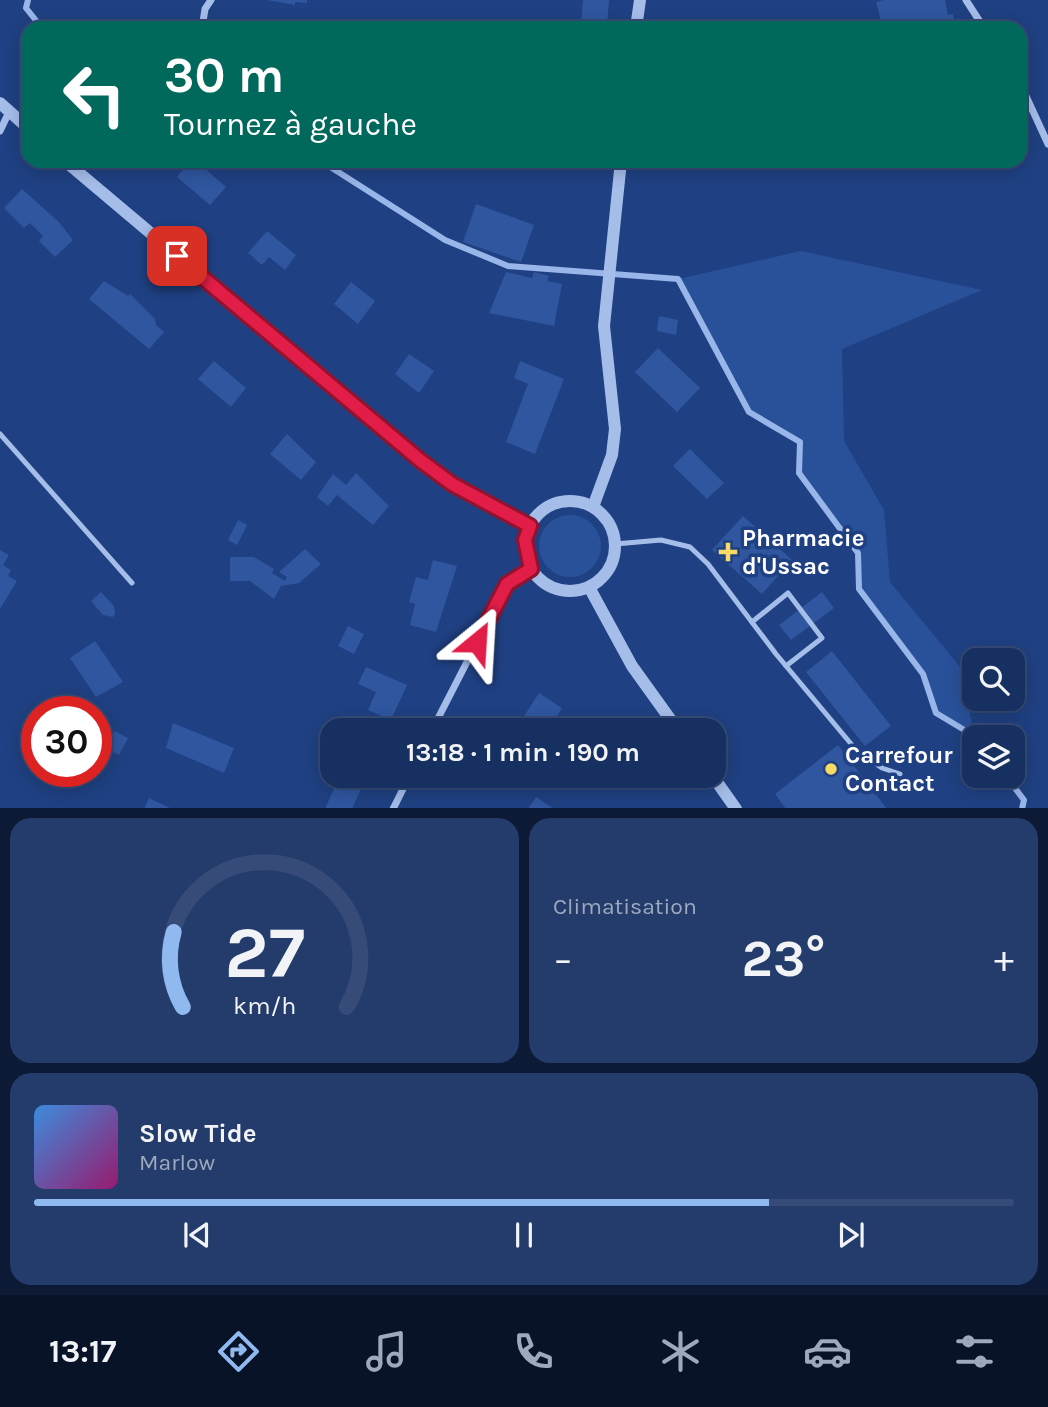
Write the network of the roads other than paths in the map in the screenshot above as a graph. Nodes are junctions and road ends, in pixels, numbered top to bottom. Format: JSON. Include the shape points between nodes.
{"nodes":[{"id":1,"x":211,"y":0,"type":"edge"},
{"id":2,"x":640,"y":0,"type":"edge"},
{"id":3,"x":966,"y":0,"type":"edge"},
{"id":4,"x":203,"y":21,"type":"edge"},
{"id":5,"x":637,"y":21,"type":"edge"},
{"id":6,"x":980,"y":21,"type":"edge"},
{"id":7,"x":1027,"y":98,"type":"edge"},
{"id":8,"x":5,"y":108,"type":"edge"},
{"id":9,"x":21,"y":122,"type":"edge"},
{"id":10,"x":0,"y":131,"type":"edge"},
{"id":11,"x":1048,"y":144,"type":"edge"},
{"id":12,"x":73,"y":168,"type":"edge"},
{"id":13,"x":620,"y":168,"type":"edge"},
{"id":14,"x":0,"y":434,"type":"edge"},
{"id":15,"x":593,"y":507,"type":"junction"},
{"id":16,"x":530,"y":526,"type":"junction"},
{"id":17,"x":615,"y":544,"type":"junction"},
{"id":18,"x":531,"y":569,"type":"junction"},
{"id":19,"x":132,"y":583,"type":"dead end"},
{"id":20,"x":589,"y":587,"type":"junction"},
{"id":21,"x":752,"y":622,"type":"junction"},
{"id":22,"x":786,"y":666,"type":"junction"},
{"id":23,"x":438,"y":718,"type":"edge"},
{"id":24,"x":669,"y":718,"type":"edge"},
{"id":25,"x":900,"y":774,"type":"dead end"},
{"id":26,"x":403,"y":788,"type":"edge"},
{"id":27,"x":721,"y":788,"type":"edge"},
{"id":28,"x":393,"y":808,"type":"edge"},
{"id":29,"x":736,"y":808,"type":"edge"}],
"edges":[{"from":1,"to":4,"type":"street"},
{"from":2,"to":5,"type":"street"},
{"from":3,"to":6,"type":"street"},
{"from":7,"to":11,"type":"street"},
{"from":8,"to":9,"type":"street"},
{"from":8,"to":10,"type":"street"},
{"from":12,"to":16,"type":"street","via":[[421,461],[452,484]]},
{"from":13,"to":15,"type":"street","via":[[604,326],[615,429],[612,455]]},
{"from":14,"to":19,"type":"lane"},
{"from":15,"to":16,"type":"street","via":[[564,502],[550,506]]},
{"from":15,"to":17,"type":"street","via":[[611,527]]},
{"from":16,"to":18,"type":"street","via":[[525,540]]},
{"from":17,"to":20,"type":"street","via":[[603,577]]},
{"from":17,"to":21,"type":"lane","via":[[661,540],[690,547]]},
{"from":18,"to":20,"type":"street","via":[[556,589]]},
{"from":18,"to":23,"type":"street","via":[[507,584]]},
{"from":20,"to":24,"type":"street","via":[[632,666]]},
{"from":21,"to":22,"type":"lane"},
{"from":21,"to":22,"type":"lane","via":[[788,593],[822,638]]},
{"from":22,"to":25,"type":"lane","via":[[857,751]]},
{"from":26,"to":28,"type":"street"},
{"from":27,"to":29,"type":"street"}]}
